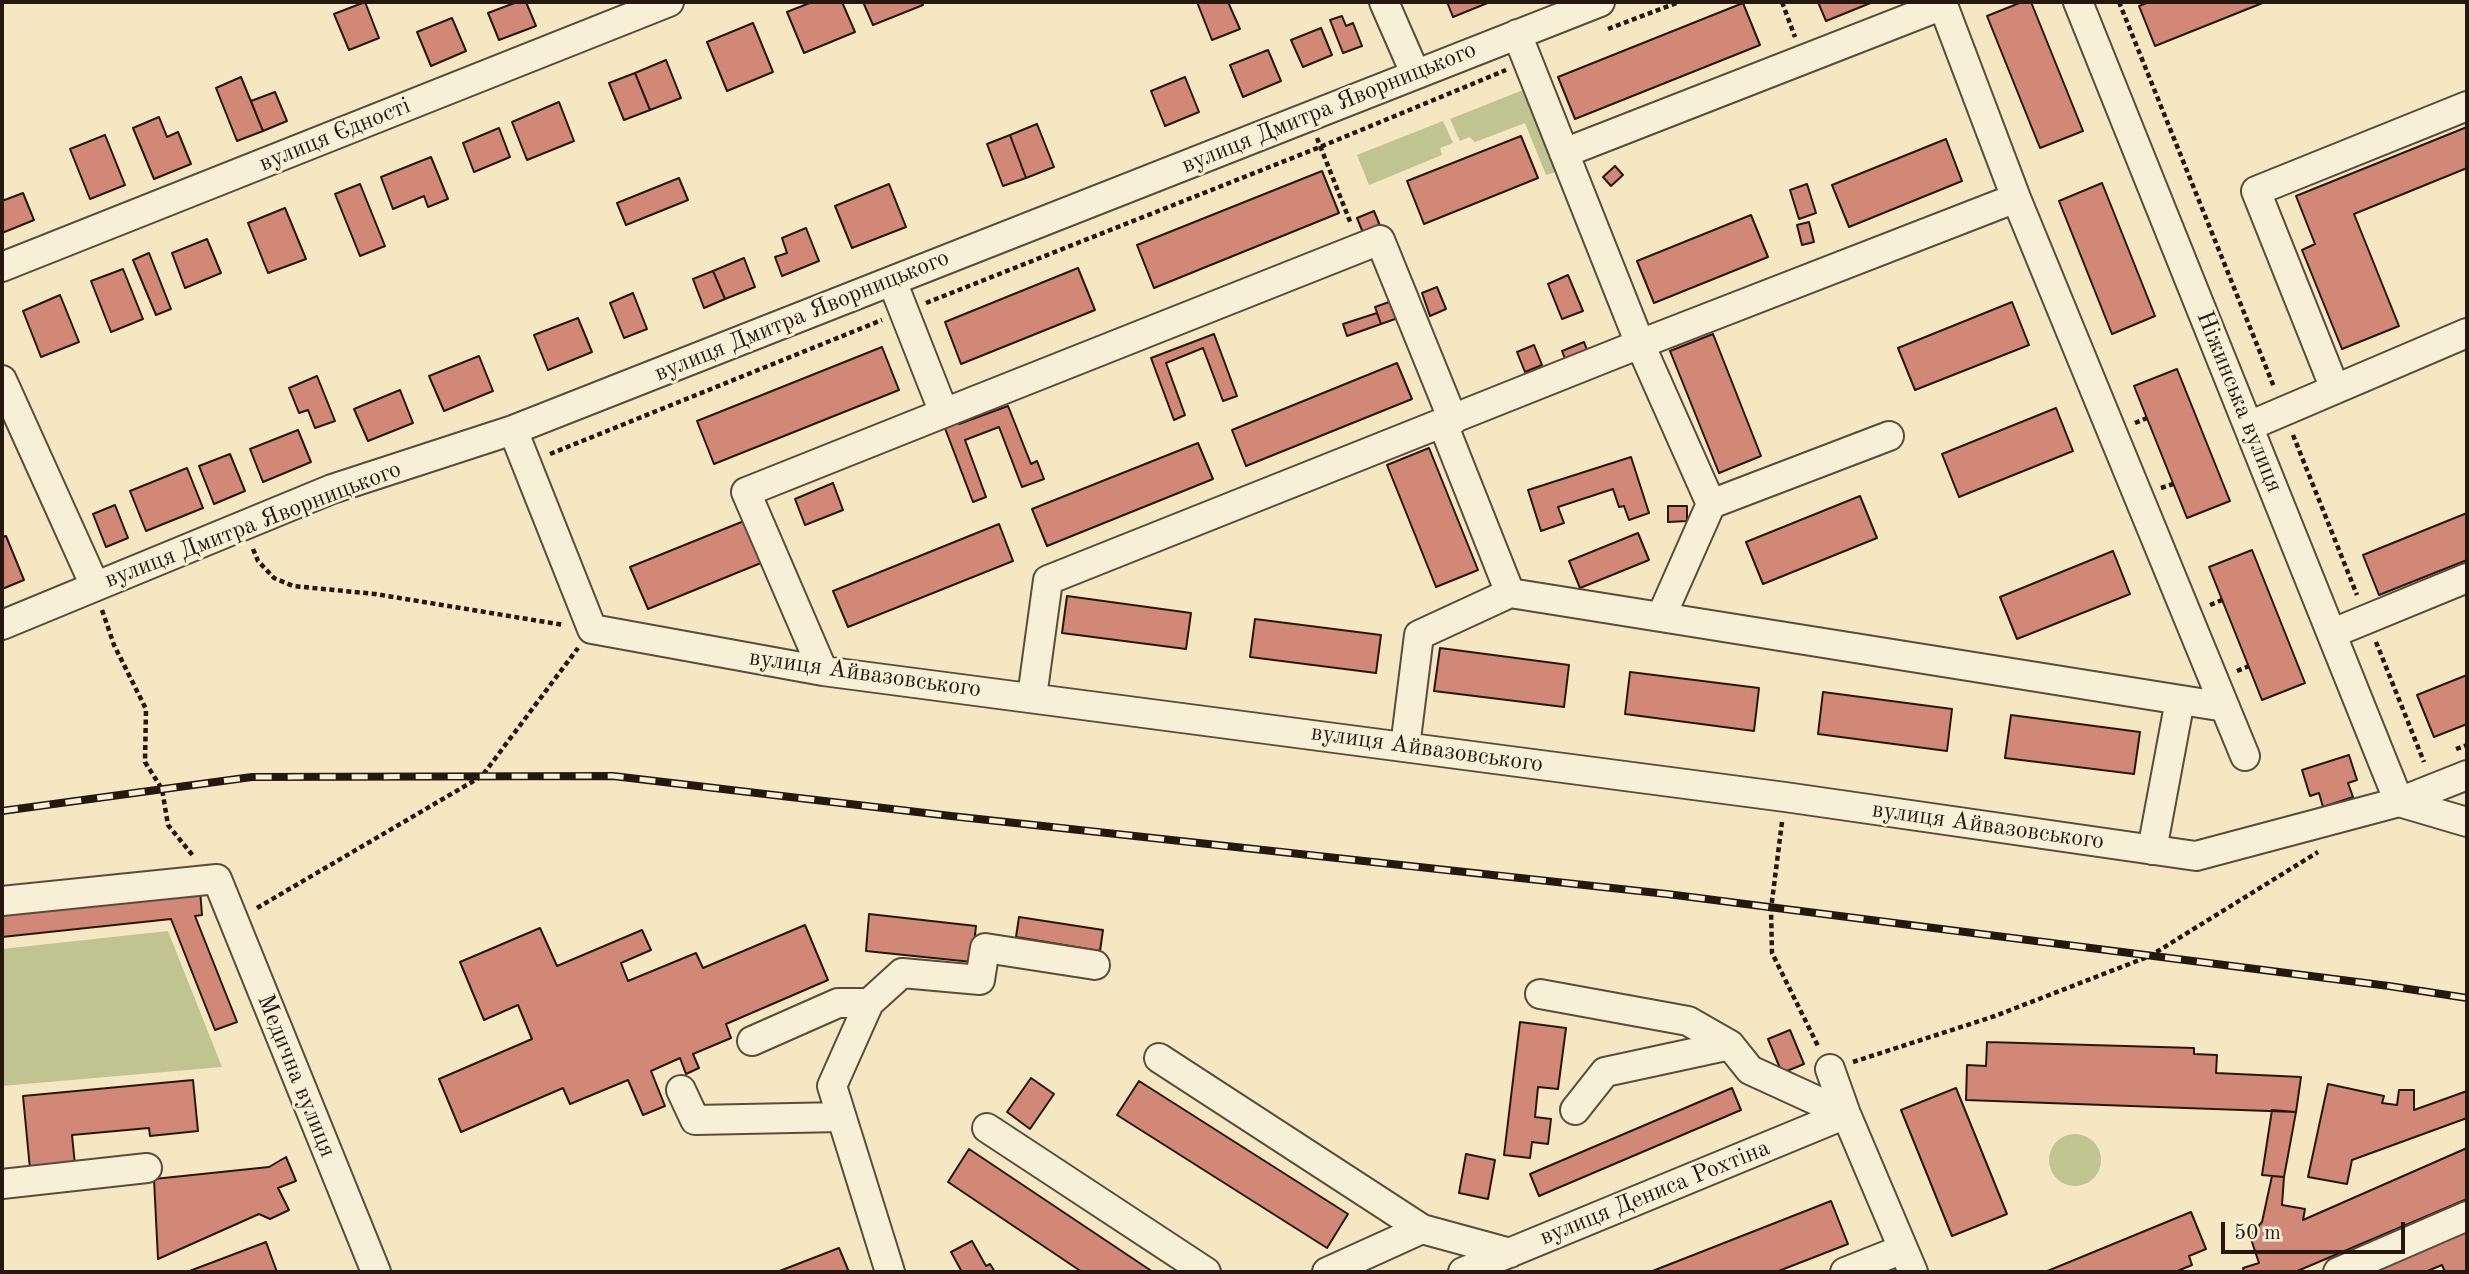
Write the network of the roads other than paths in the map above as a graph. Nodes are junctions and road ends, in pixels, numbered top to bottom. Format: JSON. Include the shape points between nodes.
{"nodes":[{"id":1,"x":669,"y":2,"type":"edge"},
{"id":2,"x":1384,"y":2,"type":"edge"},
{"id":3,"x":1600,"y":2,"type":"edge"},
{"id":4,"x":2078,"y":2,"type":"edge"},
{"id":5,"x":1517,"y":34,"type":"junction"},
{"id":6,"x":1415,"y":74,"type":"junction"},
{"id":7,"x":2467,"y":107,"type":"edge"},
{"id":8,"x":1564,"y":153,"type":"junction"},
{"id":9,"x":2016,"y":198,"type":"junction"},
{"id":10,"x":2,"y":267,"type":"edge"},
{"id":11,"x":892,"y":281,"type":"junction"},
{"id":12,"x":2467,"y":333,"type":"edge"},
{"id":13,"x":1640,"y":344,"type":"junction"},
{"id":14,"x":2,"y":380,"type":"edge"},
{"id":15,"x":2335,"y":389,"type":"junction"},
{"id":16,"x":944,"y":413,"type":"junction"},
{"id":17,"x":1448,"y":422,"type":"junction"},
{"id":18,"x":2249,"y":426,"type":"junction"},
{"id":19,"x":513,"y":430,"type":"junction"},
{"id":20,"x":1889,"y":436,"type":"dead end"},
{"id":21,"x":1711,"y":504,"type":"junction"},
{"id":22,"x":2467,"y":578,"type":"edge"},
{"id":23,"x":95,"y":586,"type":"junction"},
{"id":24,"x":1510,"y":593,"type":"junction"},
{"id":25,"x":1661,"y":617,"type":"junction"},
{"id":26,"x":2,"y":625,"type":"edge"},
{"id":27,"x":2333,"y":633,"type":"junction"},
{"id":28,"x":823,"y":671,"type":"junction"},
{"id":29,"x":1032,"y":697,"type":"junction"},
{"id":30,"x":2180,"y":699,"type":"junction"},
{"id":31,"x":2225,"y":707,"type":"junction"},
{"id":32,"x":1405,"y":747,"type":"junction"},
{"id":33,"x":2245,"y":756,"type":"dead end"},
{"id":34,"x":2467,"y":775,"type":"edge"},
{"id":35,"x":2399,"y":802,"type":"junction"},
{"id":36,"x":2467,"y":822,"type":"edge"},
{"id":37,"x":2152,"y":850,"type":"junction"},
{"id":38,"x":2,"y":901,"type":"edge"},
{"id":39,"x":1095,"y":965,"type":"dead end"},
{"id":40,"x":1540,"y":994,"type":"dead end"},
{"id":41,"x":869,"y":1003,"type":"junction"},
{"id":42,"x":752,"y":1041,"type":"dead end"},
{"id":43,"x":1730,"y":1045,"type":"junction"},
{"id":44,"x":1159,"y":1058,"type":"dead end"},
{"id":45,"x":1830,"y":1069,"type":"road end"},
{"id":46,"x":681,"y":1090,"type":"dead end"},
{"id":47,"x":1575,"y":1110,"type":"dead end"},
{"id":48,"x":1846,"y":1114,"type":"junction"},
{"id":49,"x":841,"y":1117,"type":"junction"},
{"id":50,"x":987,"y":1128,"type":"dead end"},
{"id":51,"x":147,"y":1168,"type":"dead end"},
{"id":52,"x":2,"y":1184,"type":"edge"},
{"id":53,"x":2467,"y":1216,"type":"edge"},
{"id":54,"x":1422,"y":1230,"type":"junction"},
{"id":55,"x":1510,"y":1253,"type":"junction"},
{"id":56,"x":1908,"y":1261,"type":"edge"},
{"id":57,"x":376,"y":1272,"type":"edge"},
{"id":58,"x":890,"y":1272,"type":"edge"},
{"id":59,"x":1206,"y":1272,"type":"edge"},
{"id":60,"x":1327,"y":1272,"type":"edge"},
{"id":61,"x":1463,"y":1272,"type":"edge"},
{"id":62,"x":1844,"y":1272,"type":"edge"},
{"id":63,"x":2338,"y":1272,"type":"edge"}],
"edges":[{"from":1,"to":10,"type":"street","name":"вулиця Єдності"},
{"from":2,"to":6,"type":"street"},
{"from":3,"to":5,"type":"street","name":"вулиця Дмитра Яворницького"},
{"from":4,"to":18,"type":"street","name":"Ніжинська вулиця"},
{"from":5,"to":6,"type":"street","name":"вулиця Дмитра Яворницького"},
{"from":5,"to":8,"type":"street"},
{"from":6,"to":11,"type":"street","name":"вулиця Дмитра Яворницького"},
{"from":7,"to":15,"type":"street","via":[[2256,191]]},
{"from":8,"to":9,"type":"street","via":[[1943,5]]},
{"from":8,"to":13,"type":"street"},
{"from":9,"to":13,"type":"street"},
{"from":9,"to":31,"type":"street"},
{"from":11,"to":16,"type":"street"},
{"from":11,"to":19,"type":"street","name":"вулиця Дмитра Яворницького"},
{"from":12,"to":15,"type":"street"},
{"from":13,"to":17,"type":"street"},
{"from":13,"to":21,"type":"street"},
{"from":14,"to":23,"type":"street"},
{"from":15,"to":18,"type":"street"},
{"from":16,"to":17,"type":"street","via":[[1381,240]]},
{"from":16,"to":28,"type":"street","via":[[746,492]]},
{"from":17,"to":24,"type":"street"},
{"from":17,"to":29,"type":"street","via":[[1048,580]]},
{"from":18,"to":27,"type":"street","name":"Ніжинська вулиця"},
{"from":19,"to":23,"type":"street","name":"вулиця Дмитра Яворницького","via":[[332,489]]},
{"from":19,"to":28,"type":"street","name":"вулиця Айвазовського","via":[[592,629]]},
{"from":20,"to":21,"type":"street"},
{"from":21,"to":25,"type":"street"},
{"from":22,"to":27,"type":"street"},
{"from":23,"to":26,"type":"street","name":"вулиця Дмитра Яворницького"},
{"from":24,"to":25,"type":"street"},
{"from":24,"to":32,"type":"street","via":[[1419,635]]},
{"from":25,"to":30,"type":"street"},
{"from":27,"to":35,"type":"street","name":"Ніжинська вулиця"},
{"from":28,"to":29,"type":"street","name":"вулиця Айвазовського"},
{"from":29,"to":32,"type":"street","name":"вулиця Айвазовського"},
{"from":30,"to":31,"type":"street"},
{"from":30,"to":37,"type":"street"},
{"from":31,"to":33,"type":"street"},
{"from":32,"to":37,"type":"street","name":"вулиця Айвазовського"},
{"from":34,"to":35,"type":"street","name":"вулиця Айвазовського"},
{"from":35,"to":36,"type":"street"},
{"from":35,"to":37,"type":"street","name":"вулиця Айвазовського","via":[[2196,856]]},
{"from":38,"to":57,"type":"street","name":"Медична вулиця","via":[[210,880],[234,921]]},
{"from":39,"to":41,"type":"street","via":[[985,948],[980,981],[902,973]]},
{"from":40,"to":43,"type":"street","via":[[1688,1021]]},
{"from":41,"to":42,"type":"street","via":[[838,1003]]},
{"from":41,"to":49,"type":"street","via":[[832,1086]]},
{"from":43,"to":47,"type":"street","via":[[1605,1072]]},
{"from":43,"to":48,"type":"street","via":[[1750,1070]]},
{"from":44,"to":54,"type":"street"},
{"from":45,"to":48,"type":"street"},
{"from":46,"to":49,"type":"street","via":[[695,1120]]},
{"from":48,"to":55,"type":"street","name":"вулиця Дениса Рохтіна"},
{"from":48,"to":56,"type":"street"},
{"from":49,"to":58,"type":"street"},
{"from":50,"to":59,"type":"street"},
{"from":51,"to":52,"type":"street"},
{"from":53,"to":63,"type":"street"},
{"from":54,"to":55,"type":"street"},
{"from":54,"to":60,"type":"street"},
{"from":55,"to":61,"type":"street","name":"вулиця Дениса Рохтіна"},
{"from":56,"to":62,"type":"street"}]}
